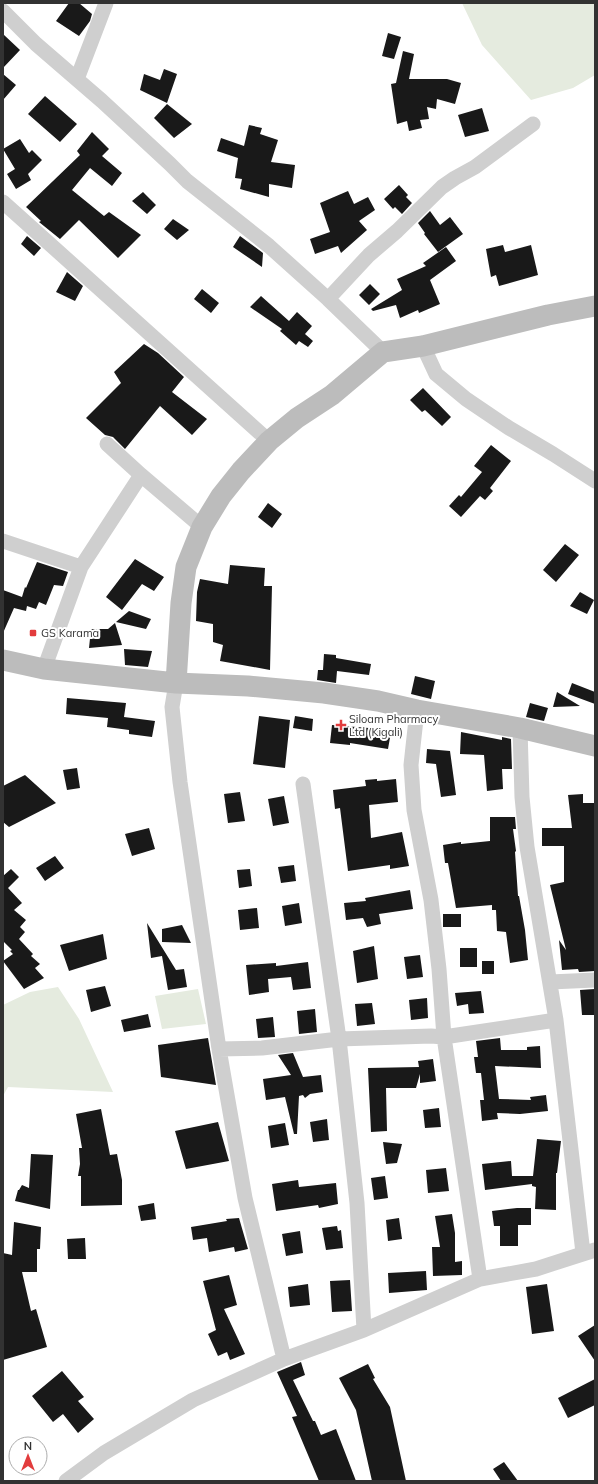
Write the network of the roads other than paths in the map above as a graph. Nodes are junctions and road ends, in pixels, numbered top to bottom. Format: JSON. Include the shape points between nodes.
{"nodes":[{"id":1,"x":106,"y":3,"type":"edge"},
{"id":2,"x":3,"y":11,"type":"edge"},
{"id":3,"x":77,"y":79,"type":"junction"},
{"id":4,"x":533,"y":124,"type":"dead end"},
{"id":5,"x":3,"y":202,"type":"edge"},
{"id":6,"x":328,"y":299,"type":"junction"},
{"id":7,"x":595,"y":306,"type":"edge"},
{"id":8,"x":423,"y":346,"type":"junction"},
{"id":9,"x":383,"y":352,"type":"junction"},
{"id":10,"x":270,"y":441,"type":"junction"},
{"id":11,"x":107,"y":444,"type":"dead end"},
{"id":12,"x":140,"y":475,"type":"junction"},
{"id":13,"x":595,"y":481,"type":"edge"},
{"id":14,"x":202,"y":527,"type":"junction"},
{"id":15,"x":3,"y":541,"type":"edge"},
{"id":16,"x":81,"y":566,"type":"junction"},
{"id":17,"x":3,"y":660,"type":"edge"},
{"id":18,"x":44,"y":669,"type":"junction"},
{"id":19,"x":176,"y":683,"type":"junction"},
{"id":20,"x":417,"y":710,"type":"junction"},
{"id":21,"x":520,"y":728,"type":"junction"},
{"id":22,"x":595,"y":746,"type":"edge"},
{"id":23,"x":303,"y":784,"type":"dead end"},
{"id":24,"x":595,"y":980,"type":"edge"},
{"id":25,"x":550,"y":982,"type":"junction"},
{"id":26,"x":556,"y":1020,"type":"junction"},
{"id":27,"x":444,"y":1037,"type":"junction"},
{"id":28,"x":339,"y":1039,"type":"junction"},
{"id":29,"x":219,"y":1049,"type":"junction"},
{"id":30,"x":589,"y":1252,"type":"edge"},
{"id":31,"x":480,"y":1279,"type":"junction"},
{"id":32,"x":364,"y":1330,"type":"junction"},
{"id":33,"x":284,"y":1359,"type":"junction"},
{"id":34,"x":66,"y":1481,"type":"edge"}],
"edges":[{"from":1,"to":3,"type":"street"},
{"from":2,"to":3,"type":"street"},
{"from":3,"to":6,"type":"street","via":[[187,181],[269,246]]},
{"from":4,"to":6,"type":"street","via":[[475,167],[442,187],[369,255]]},
{"from":5,"to":10,"type":"street"},
{"from":6,"to":9,"type":"street"},
{"from":7,"to":8,"type":"main road"},
{"from":8,"to":9,"type":"main road"},
{"from":8,"to":13,"type":"street","via":[[436,374],[466,399]]},
{"from":9,"to":10,"type":"main road","via":[[332,396],[297,418]]},
{"from":10,"to":14,"type":"main road","via":[[221,496]]},
{"from":11,"to":12,"type":"street"},
{"from":12,"to":14,"type":"street"},
{"from":12,"to":16,"type":"street"},
{"from":14,"to":19,"type":"main road","via":[[186,567]]},
{"from":15,"to":16,"type":"street"},
{"from":16,"to":18,"type":"street"},
{"from":17,"to":18,"type":"main road"},
{"from":18,"to":19,"type":"main road"},
{"from":19,"to":20,"type":"main road","via":[[324,693]]},
{"from":19,"to":29,"type":"street","via":[[172,707],[180,782]]},
{"from":20,"to":21,"type":"main road"},
{"from":20,"to":27,"type":"street","via":[[411,765],[414,810],[431,900]]},
{"from":21,"to":22,"type":"main road"},
{"from":21,"to":25,"type":"street","via":[[522,797],[527,847]]},
{"from":23,"to":28,"type":"street"},
{"from":24,"to":25,"type":"street"},
{"from":25,"to":26,"type":"street"},
{"from":26,"to":27,"type":"street"},
{"from":26,"to":30,"type":"street"},
{"from":27,"to":28,"type":"street"},
{"from":27,"to":31,"type":"street"},
{"from":28,"to":29,"type":"street","via":[[262,1048]]},
{"from":28,"to":32,"type":"street","via":[[357,1203]]},
{"from":29,"to":33,"type":"street","via":[[245,1198]]},
{"from":30,"to":31,"type":"street","via":[[536,1269]]},
{"from":31,"to":32,"type":"street"},
{"from":32,"to":33,"type":"street"},
{"from":33,"to":34,"type":"street","via":[[193,1400],[104,1453]]}]}
